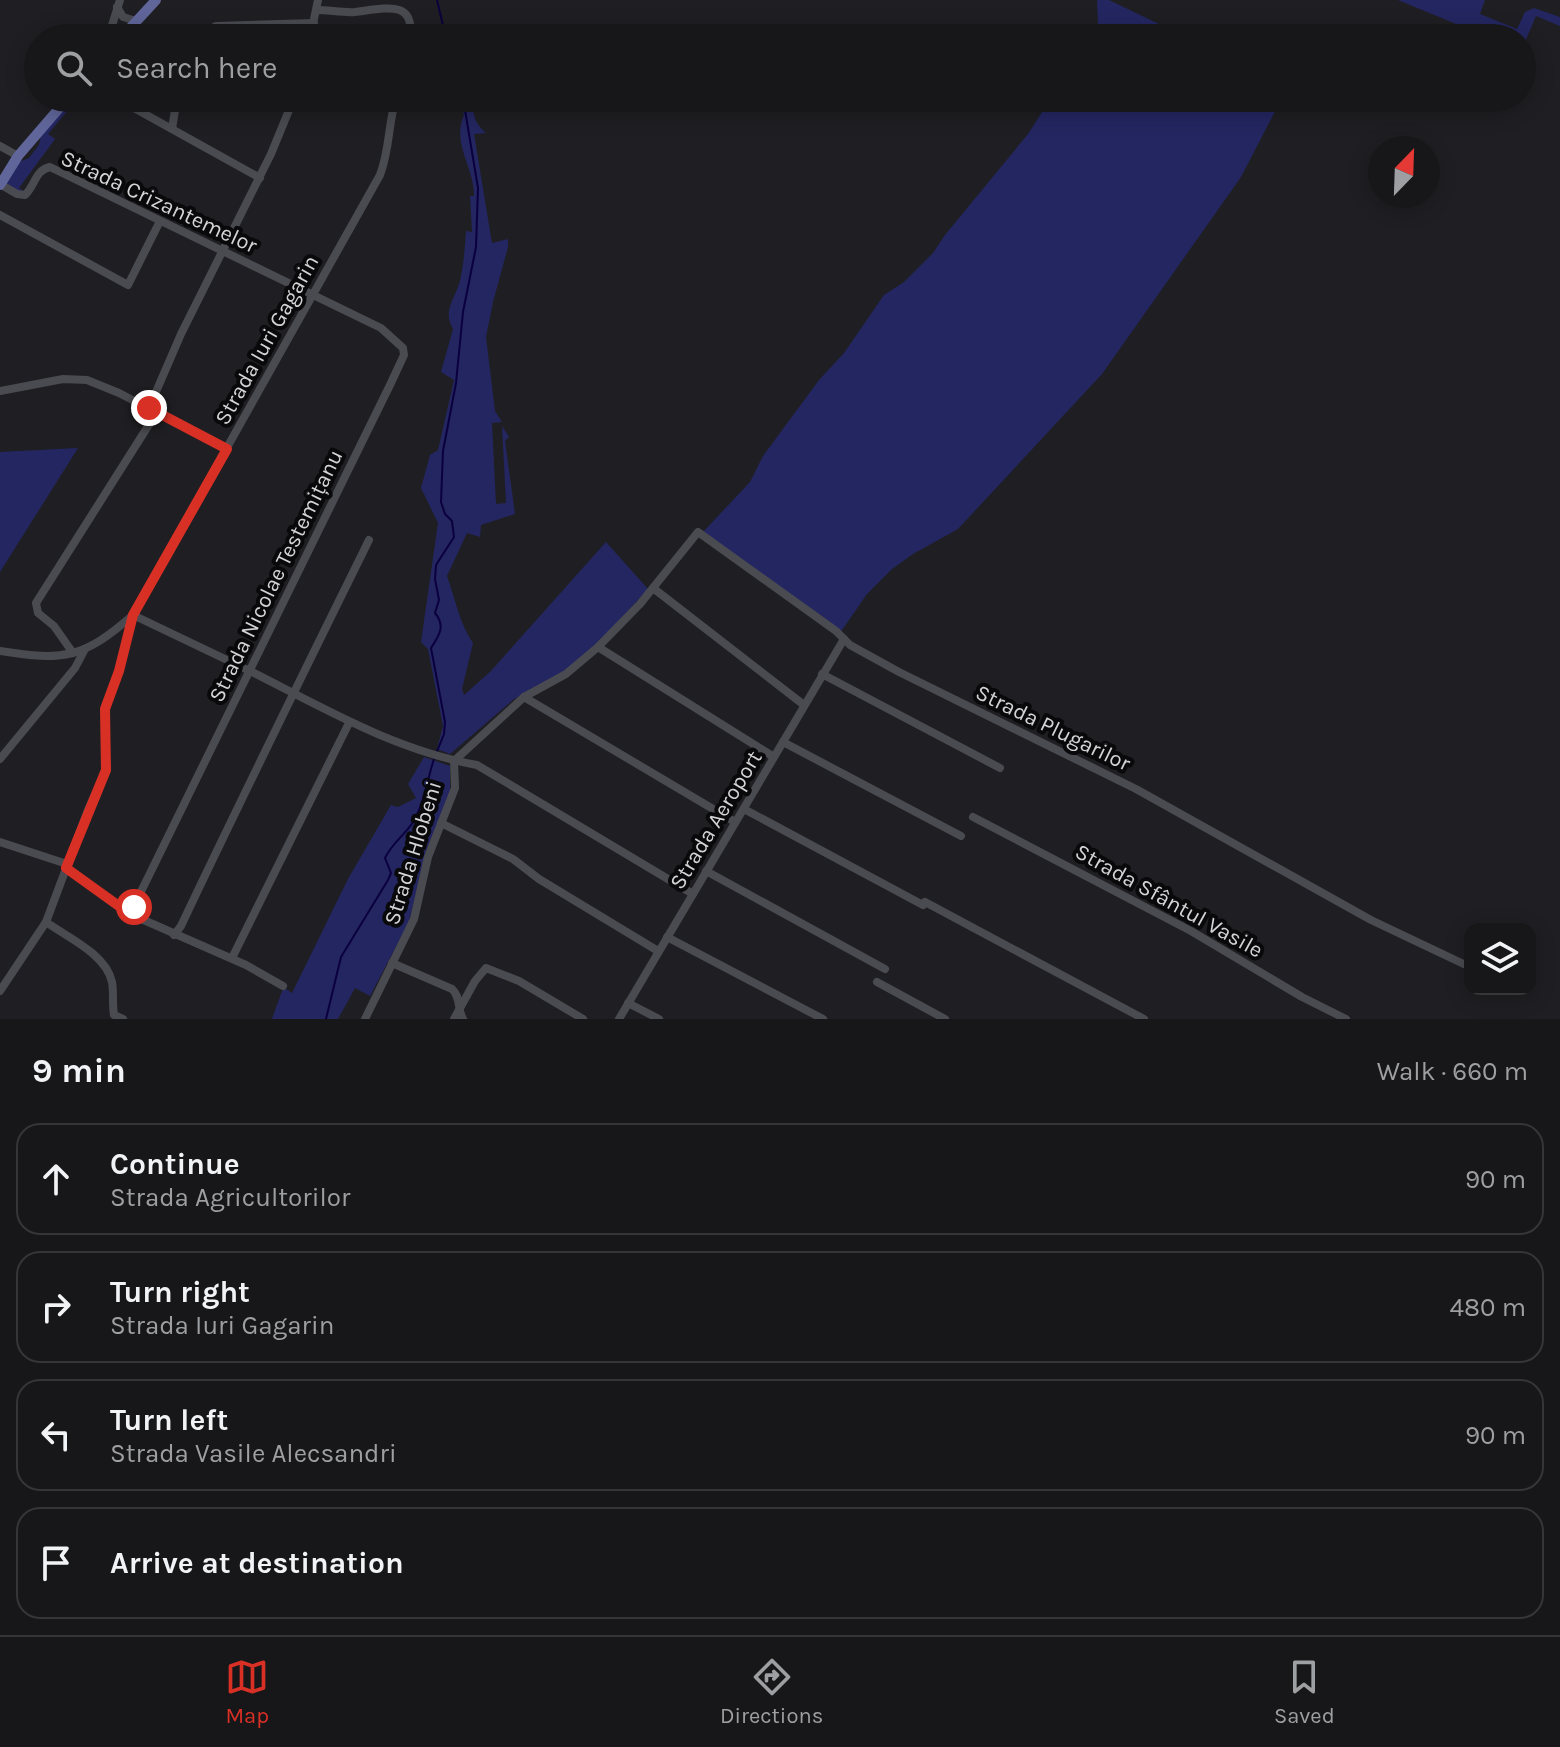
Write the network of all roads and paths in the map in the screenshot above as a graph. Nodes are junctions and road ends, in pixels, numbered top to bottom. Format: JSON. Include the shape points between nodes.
{"nodes":[{"id":1,"x":156,"y":0,"type":"edge"},
{"id":2,"x":118,"y":4,"type":"edge"},
{"id":3,"x":317,"y":5,"type":"edge"},
{"id":4,"x":136,"y":21,"type":"junction"},
{"id":5,"x":314,"y":23,"type":"joint"},
{"id":6,"x":112,"y":24,"type":"edge"},
{"id":7,"x":133,"y":24,"type":"edge"},
{"id":8,"x":281,"y":24,"type":"edge"},
{"id":9,"x":409,"y":24,"type":"edge"},
{"id":10,"x":56,"y":112,"type":"edge"},
{"id":11,"x":141,"y":112,"type":"edge"},
{"id":12,"x":175,"y":112,"type":"edge"},
{"id":13,"x":288,"y":112,"type":"edge"},
{"id":14,"x":392,"y":112,"type":"edge"},
{"id":15,"x":172,"y":129,"type":"junction"},
{"id":16,"x":0,"y":146,"type":"edge"},
{"id":17,"x":18,"y":156,"type":"junction"},
{"id":18,"x":260,"y":178,"type":"junction"},
{"id":19,"x":0,"y":184,"type":"edge"},
{"id":20,"x":0,"y":215,"type":"edge"},
{"id":21,"x":160,"y":221,"type":"junction"},
{"id":22,"x":223,"y":251,"type":"junction"},
{"id":23,"x":313,"y":296,"type":"junction"},
{"id":24,"x":0,"y":391,"type":"edge"},
{"id":25,"x":153,"y":410,"type":"junction"},
{"id":26,"x":227,"y":449,"type":"junction"},
{"id":27,"x":369,"y":540,"type":"dead end"},
{"id":28,"x":653,"y":588,"type":"junction"},
{"id":29,"x":133,"y":615,"type":"junction"},
{"id":30,"x":844,"y":639,"type":"junction"},
{"id":31,"x":598,"y":647,"type":"junction"},
{"id":32,"x":85,"y":649,"type":"junction"},
{"id":33,"x":0,"y":651,"type":"edge"},
{"id":34,"x":73,"y":653,"type":"junction"},
{"id":35,"x":249,"y":671,"type":"junction"},
{"id":36,"x":822,"y":674,"type":"junction"},
{"id":37,"x":292,"y":693,"type":"junction"},
{"id":38,"x":524,"y":697,"type":"junction"},
{"id":39,"x":804,"y":705,"type":"junction"},
{"id":40,"x":349,"y":723,"type":"junction"},
{"id":41,"x":783,"y":742,"type":"junction"},
{"id":42,"x":774,"y":757,"type":"junction"},
{"id":43,"x":0,"y":759,"type":"edge"},
{"id":44,"x":454,"y":761,"type":"junction"},
{"id":45,"x":1000,"y":768,"type":"dead end"},
{"id":46,"x":744,"y":809,"type":"junction"},
{"id":47,"x":973,"y":817,"type":"dead end"},
{"id":48,"x":735,"y":822,"type":"junction"},
{"id":49,"x":441,"y":823,"type":"junction"},
{"id":50,"x":961,"y":836,"type":"dead end"},
{"id":51,"x":0,"y":842,"type":"edge"},
{"id":52,"x":66,"y":866,"type":"junction"},
{"id":53,"x":706,"y":871,"type":"junction"},
{"id":54,"x":693,"y":894,"type":"junction"},
{"id":55,"x":130,"y":914,"type":"junction"},
{"id":56,"x":46,"y":922,"type":"junction"},
{"id":57,"x":174,"y":935,"type":"junction"},
{"id":58,"x":667,"y":937,"type":"junction"},
{"id":59,"x":658,"y":951,"type":"junction"},
{"id":60,"x":232,"y":958,"type":"junction"},
{"id":61,"x":392,"y":963,"type":"junction"},
{"id":62,"x":1464,"y":964,"type":"edge"},
{"id":63,"x":885,"y":969,"type":"dead end"},
{"id":64,"x":877,"y":982,"type":"dead end"},
{"id":65,"x":283,"y":986,"type":"dead end"},
{"id":66,"x":0,"y":991,"type":"edge"},
{"id":67,"x":628,"y":1003,"type":"junction"},
{"id":68,"x":459,"y":1017,"type":"edge"},
{"id":69,"x":123,"y":1019,"type":"edge"},
{"id":70,"x":365,"y":1019,"type":"edge"},
{"id":71,"x":583,"y":1019,"type":"edge"},
{"id":72,"x":619,"y":1019,"type":"edge"},
{"id":73,"x":659,"y":1019,"type":"edge"},
{"id":74,"x":823,"y":1019,"type":"edge"},
{"id":75,"x":945,"y":1019,"type":"edge"},
{"id":76,"x":1144,"y":1019,"type":"edge"},
{"id":77,"x":1346,"y":1019,"type":"edge"}],
"edges":[{"from":1,"to":4,"type":"main road"},
{"from":2,"to":4,"type":"street","via":[[123,17]]},
{"from":2,"to":6,"type":"street"},
{"from":3,"to":5,"type":"street"},
{"from":3,"to":9,"type":"street","via":[[355,12],[395,3],[409,11]]},
{"from":4,"to":7,"type":"main road"},
{"from":5,"to":8,"type":"street"},
{"from":10,"to":17,"type":"main road"},
{"from":11,"to":15,"type":"street"},
{"from":12,"to":15,"type":"street"},
{"from":13,"to":18,"type":"street"},
{"from":14,"to":23,"type":"street","name":"Strada Iuri Gagarin","via":[[380,175]]},
{"from":15,"to":18,"type":"street"},
{"from":16,"to":17,"type":"street"},
{"from":17,"to":19,"type":"main road"},
{"from":18,"to":22,"type":"street"},
{"from":19,"to":21,"type":"street","name":"Strada Crizantemelor","via":[[25,195],[50,167]]},
{"from":20,"to":21,"type":"street","via":[[128,285]]},
{"from":21,"to":22,"type":"street","name":"Strada Crizantemelor"},
{"from":22,"to":23,"type":"street","name":"Strada Crizantemelor"},
{"from":22,"to":25,"type":"street","via":[[175,346]]},
{"from":23,"to":26,"type":"street","name":"Strada Iuri Gagarin"},
{"from":23,"to":35,"type":"street","name":"Strada Nicolae Testemițanu","via":[[381,328],[399,342],[404,355]]},
{"from":24,"to":25,"type":"street","via":[[63,379],[87,380]]},
{"from":25,"to":26,"type":"street"},
{"from":25,"to":34,"type":"street","via":[[36,603],[38,613]]},
{"from":26,"to":29,"type":"street","name":"Strada Iuri Gagarin"},
{"from":27,"to":37,"type":"street"},
{"from":28,"to":30,"type":"street","name":"Strada Plugarilor","via":[[698,532]]},
{"from":28,"to":31,"type":"street","name":"Strada Hlobeni"},
{"from":28,"to":39,"type":"street"},
{"from":29,"to":32,"type":"street"},
{"from":29,"to":35,"type":"street"},
{"from":29,"to":52,"type":"street","name":"Strada Iuri Gagarin","via":[[105,709],[106,770]]},
{"from":30,"to":36,"type":"street","name":"Strada Aeroport"},
{"from":30,"to":62,"type":"street","name":"Strada Plugarilor","via":[[1136,789],[1371,920]]},
{"from":31,"to":38,"type":"street","name":"Strada Hlobeni","via":[[566,674]]},
{"from":31,"to":42,"type":"street"},
{"from":32,"to":34,"type":"street"},
{"from":32,"to":43,"type":"street"},
{"from":33,"to":34,"type":"street","via":[[47,658]]},
{"from":35,"to":37,"type":"street"},
{"from":35,"to":55,"type":"street","name":"Strada Nicolae Testemițanu"},
{"from":36,"to":39,"type":"street","name":"Strada Aeroport"},
{"from":36,"to":45,"type":"street"},
{"from":37,"to":40,"type":"street"},
{"from":37,"to":57,"type":"street"},
{"from":38,"to":44,"type":"street","name":"Strada Hlobeni"},
{"from":38,"to":48,"type":"street"},
{"from":39,"to":41,"type":"street","name":"Strada Aeroport"},
{"from":40,"to":44,"type":"street"},
{"from":40,"to":60,"type":"street"},
{"from":41,"to":42,"type":"street","name":"Strada Aeroport"},
{"from":41,"to":50,"type":"street"},
{"from":42,"to":46,"type":"street","name":"Strada Aeroport"},
{"from":44,"to":49,"type":"street","name":"Strada Hlobeni","via":[[455,788]]},
{"from":44,"to":54,"type":"street","via":[[477,765]]},
{"from":46,"to":48,"type":"street","name":"Strada Aeroport"},
{"from":46,"to":76,"type":"street"},
{"from":47,"to":77,"type":"street","name":"Strada Sfântul Vasile"},
{"from":48,"to":53,"type":"street","name":"Strada Aeroport"},
{"from":49,"to":59,"type":"street","via":[[513,859]]},
{"from":49,"to":61,"type":"street","name":"Strada Hlobeni","via":[[414,919]]},
{"from":51,"to":52,"type":"street"},
{"from":52,"to":55,"type":"street"},
{"from":52,"to":56,"type":"street","name":"Strada Iuri Gagarin"},
{"from":53,"to":54,"type":"street","name":"Strada Aeroport"},
{"from":53,"to":63,"type":"street"},
{"from":54,"to":58,"type":"street","name":"Strada Aeroport"},
{"from":55,"to":57,"type":"street"},
{"from":56,"to":66,"type":"street","name":"Strada Iuri Gagarin"},
{"from":56,"to":69,"type":"street","via":[[104,966],[112,984],[114,1013]]},
{"from":57,"to":60,"type":"street"},
{"from":58,"to":59,"type":"street","name":"Strada Aeroport"},
{"from":58,"to":74,"type":"street"},
{"from":59,"to":67,"type":"street","name":"Strada Aeroport"},
{"from":60,"to":65,"type":"street"},
{"from":61,"to":68,"type":"street","via":[[452,989]]},
{"from":61,"to":70,"type":"street","name":"Strada Hlobeni"},
{"from":64,"to":75,"type":"street"},
{"from":67,"to":72,"type":"street","name":"Strada Aeroport"},
{"from":67,"to":73,"type":"street"},
{"from":68,"to":71,"type":"street","via":[[486,968]]}]}
